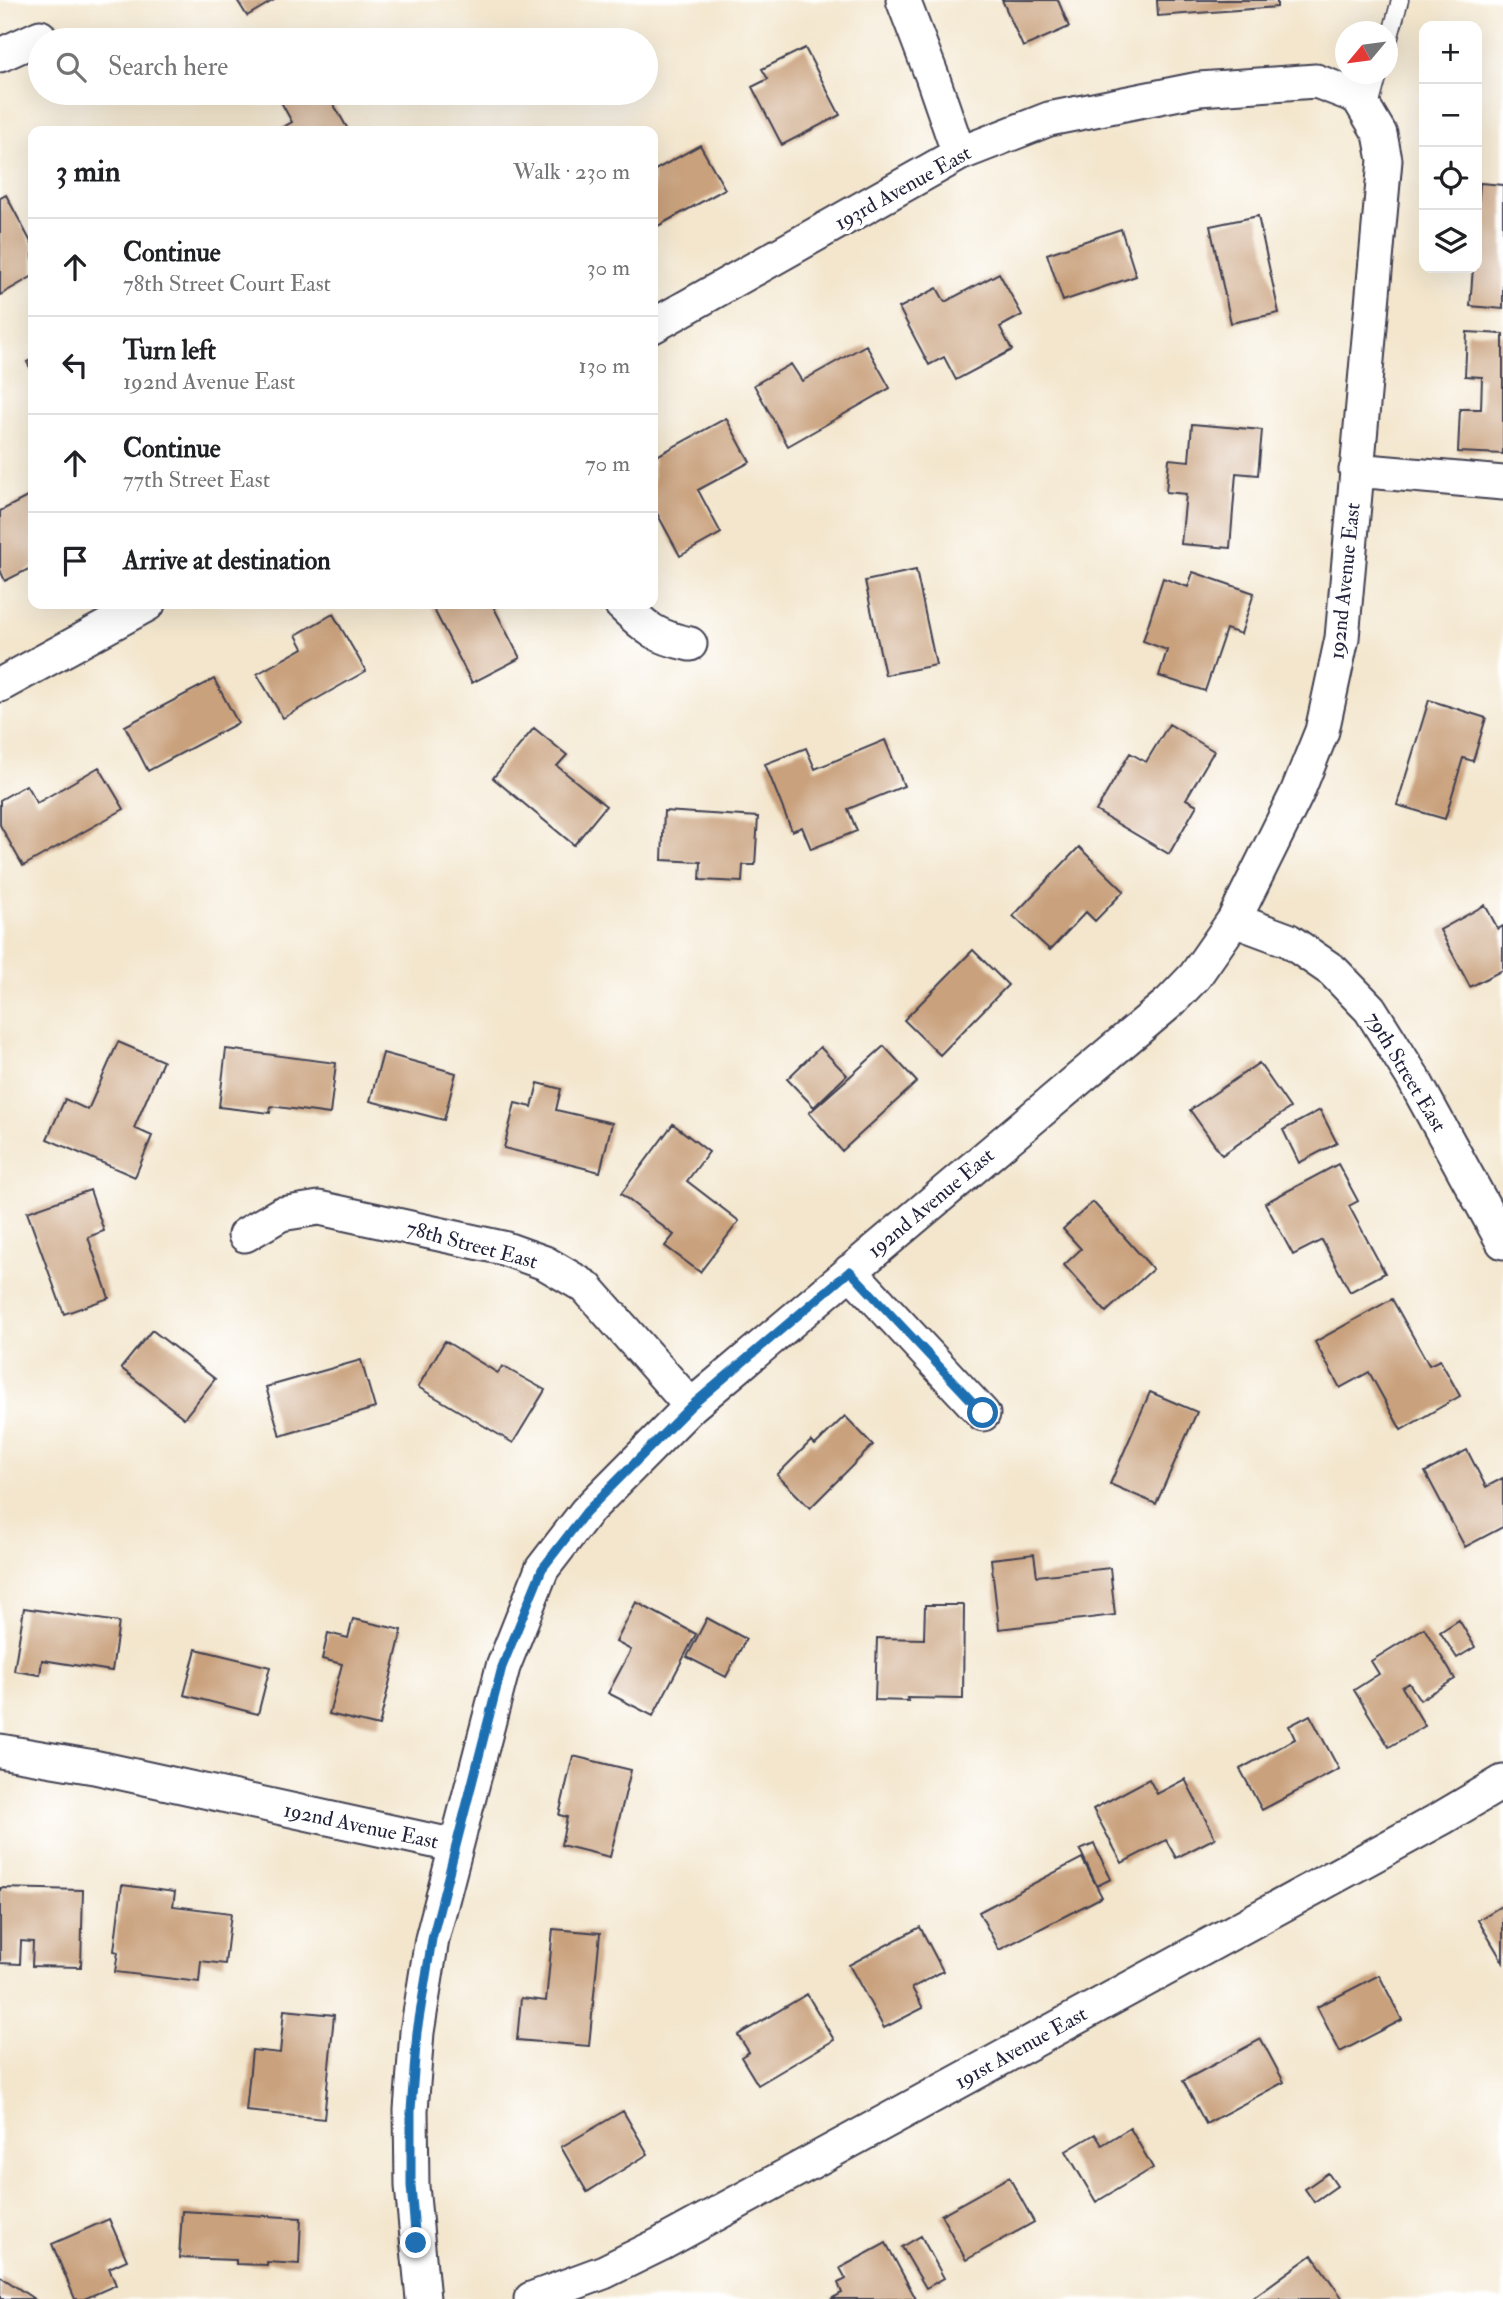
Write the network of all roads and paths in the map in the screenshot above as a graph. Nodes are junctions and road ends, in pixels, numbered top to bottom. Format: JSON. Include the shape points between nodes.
{"nodes":[{"id":1,"x":903,"y":0,"type":"edge"},
{"id":2,"x":1400,"y":0,"type":"edge"},
{"id":3,"x":1394,"y":21,"type":"edge"},
{"id":4,"x":28,"y":42,"type":"edge"},
{"id":5,"x":0,"y":55,"type":"edge"},
{"id":6,"x":1376,"y":84,"type":"edge"},
{"id":7,"x":1368,"y":113,"type":"junction"},
{"id":8,"x":959,"y":154,"type":"junction"},
{"id":9,"x":658,"y":323,"type":"edge"},
{"id":10,"x":1356,"y":470,"type":"junction"},
{"id":11,"x":1503,"y":483,"type":"edge"},
{"id":12,"x":139,"y":609,"type":"edge"},
{"id":13,"x":626,"y":609,"type":"edge"},
{"id":14,"x":690,"y":644,"type":"dead end"},
{"id":15,"x":0,"y":685,"type":"edge"},
{"id":16,"x":1234,"y":920,"type":"junction"},
{"id":17,"x":245,"y":1235,"type":"dead end"},
{"id":18,"x":1503,"y":1242,"type":"edge"},
{"id":19,"x":850,"y":1271,"type":"junction"},
{"id":20,"x":691,"y":1406,"type":"junction"},
{"id":21,"x":983,"y":1413,"type":"dead end"},
{"id":22,"x":0,"y":1751,"type":"edge"},
{"id":23,"x":1503,"y":1782,"type":"edge"},
{"id":24,"x":456,"y":1846,"type":"junction"},
{"id":25,"x":423,"y":2299,"type":"edge"},
{"id":26,"x":531,"y":2299,"type":"edge"}],
"edges":[{"from":1,"to":8,"type":"street"},
{"from":2,"to":3,"type":"lane"},
{"from":4,"to":5,"type":"street"},
{"from":6,"to":7,"type":"lane"},
{"from":7,"to":8,"type":"street","name":"193rd Avenue East","via":[[1358,97],[1316,81],[1199,89],[1049,120]]},
{"from":7,"to":10,"type":"street","name":"192nd Avenue East","via":[[1380,134],[1385,160]]},
{"from":8,"to":9,"type":"street","name":"193rd Avenue East"},
{"from":10,"to":11,"type":"street"},
{"from":10,"to":16,"type":"street","name":"192nd Avenue East","via":[[1342,638],[1322,731],[1297,793]]},
{"from":12,"to":15,"type":"street"},
{"from":13,"to":14,"type":"street","via":[[666,639]]},
{"from":16,"to":18,"type":"street","name":"79th Street East","via":[[1288,940],[1334,971],[1370,1009]]},
{"from":16,"to":19,"type":"street","name":"192nd Avenue East","via":[[1195,976],[1170,1002]]},
{"from":17,"to":20,"type":"street","name":"78th Street East","via":[[281,1214],[319,1208],[503,1248],[545,1264],[586,1287]]},
{"from":19,"to":20,"type":"street","name":"192nd Avenue East"},
{"from":19,"to":21,"type":"street"},
{"from":20,"to":24,"type":"street","name":"192nd Avenue East","via":[[586,1512],[542,1569],[502,1667]]},
{"from":22,"to":24,"type":"street","name":"192nd Avenue East","via":[[94,1767]]},
{"from":23,"to":26,"type":"street","name":"191st Avenue East","via":[[661,2244],[604,2272]]},
{"from":24,"to":25,"type":"street","via":[[432,1939],[417,2032],[411,2110],[411,2186]]}]}
